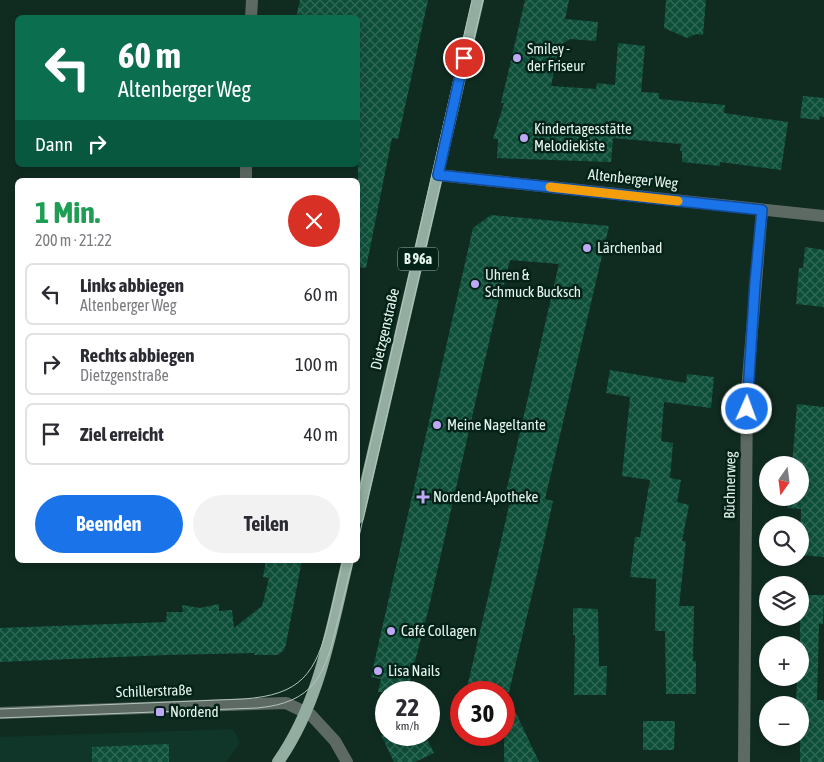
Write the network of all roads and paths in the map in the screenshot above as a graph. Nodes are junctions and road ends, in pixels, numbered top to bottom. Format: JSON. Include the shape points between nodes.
{"nodes":[{"id":1,"x":252,"y":0,"type":"edge"},
{"id":2,"x":478,"y":0,"type":"edge"},
{"id":3,"x":251,"y":15,"type":"edge"},
{"id":4,"x":438,"y":175,"type":"junction"},
{"id":5,"x":762,"y":210,"type":"junction"},
{"id":6,"x":824,"y":216,"type":"edge"},
{"id":7,"x":360,"y":509,"type":"edge"},
{"id":8,"x":347,"y":563,"type":"edge"},
{"id":9,"x":306,"y":712,"type":"junction"},
{"id":10,"x":0,"y":713,"type":"edge"},
{"id":11,"x":278,"y":762,"type":"edge"},
{"id":12,"x":347,"y":762,"type":"edge"},
{"id":13,"x":744,"y":762,"type":"edge"}],
"edges":[{"from":1,"to":3,"type":"street"},
{"from":2,"to":4,"type":"main road","name":"Dietzgenstraße","number":"B 96a"},
{"from":4,"to":5,"type":"street","name":"Altenberger Weg"},
{"from":4,"to":7,"type":"main road","name":"Dietzgenstraße","number":"B 96a"},
{"from":5,"to":6,"type":"street","name":"Altenberger Weg"},
{"from":5,"to":13,"type":"street","name":"Büchnerweg","via":[[747,391]]},
{"from":8,"to":9,"type":"main road","via":[[328,644]]},
{"from":9,"to":10,"type":"street","name":"Schillerstraße","via":[[286,703]]},
{"from":9,"to":11,"type":"main road"},
{"from":9,"to":12,"type":"street","via":[[335,741]]}]}
